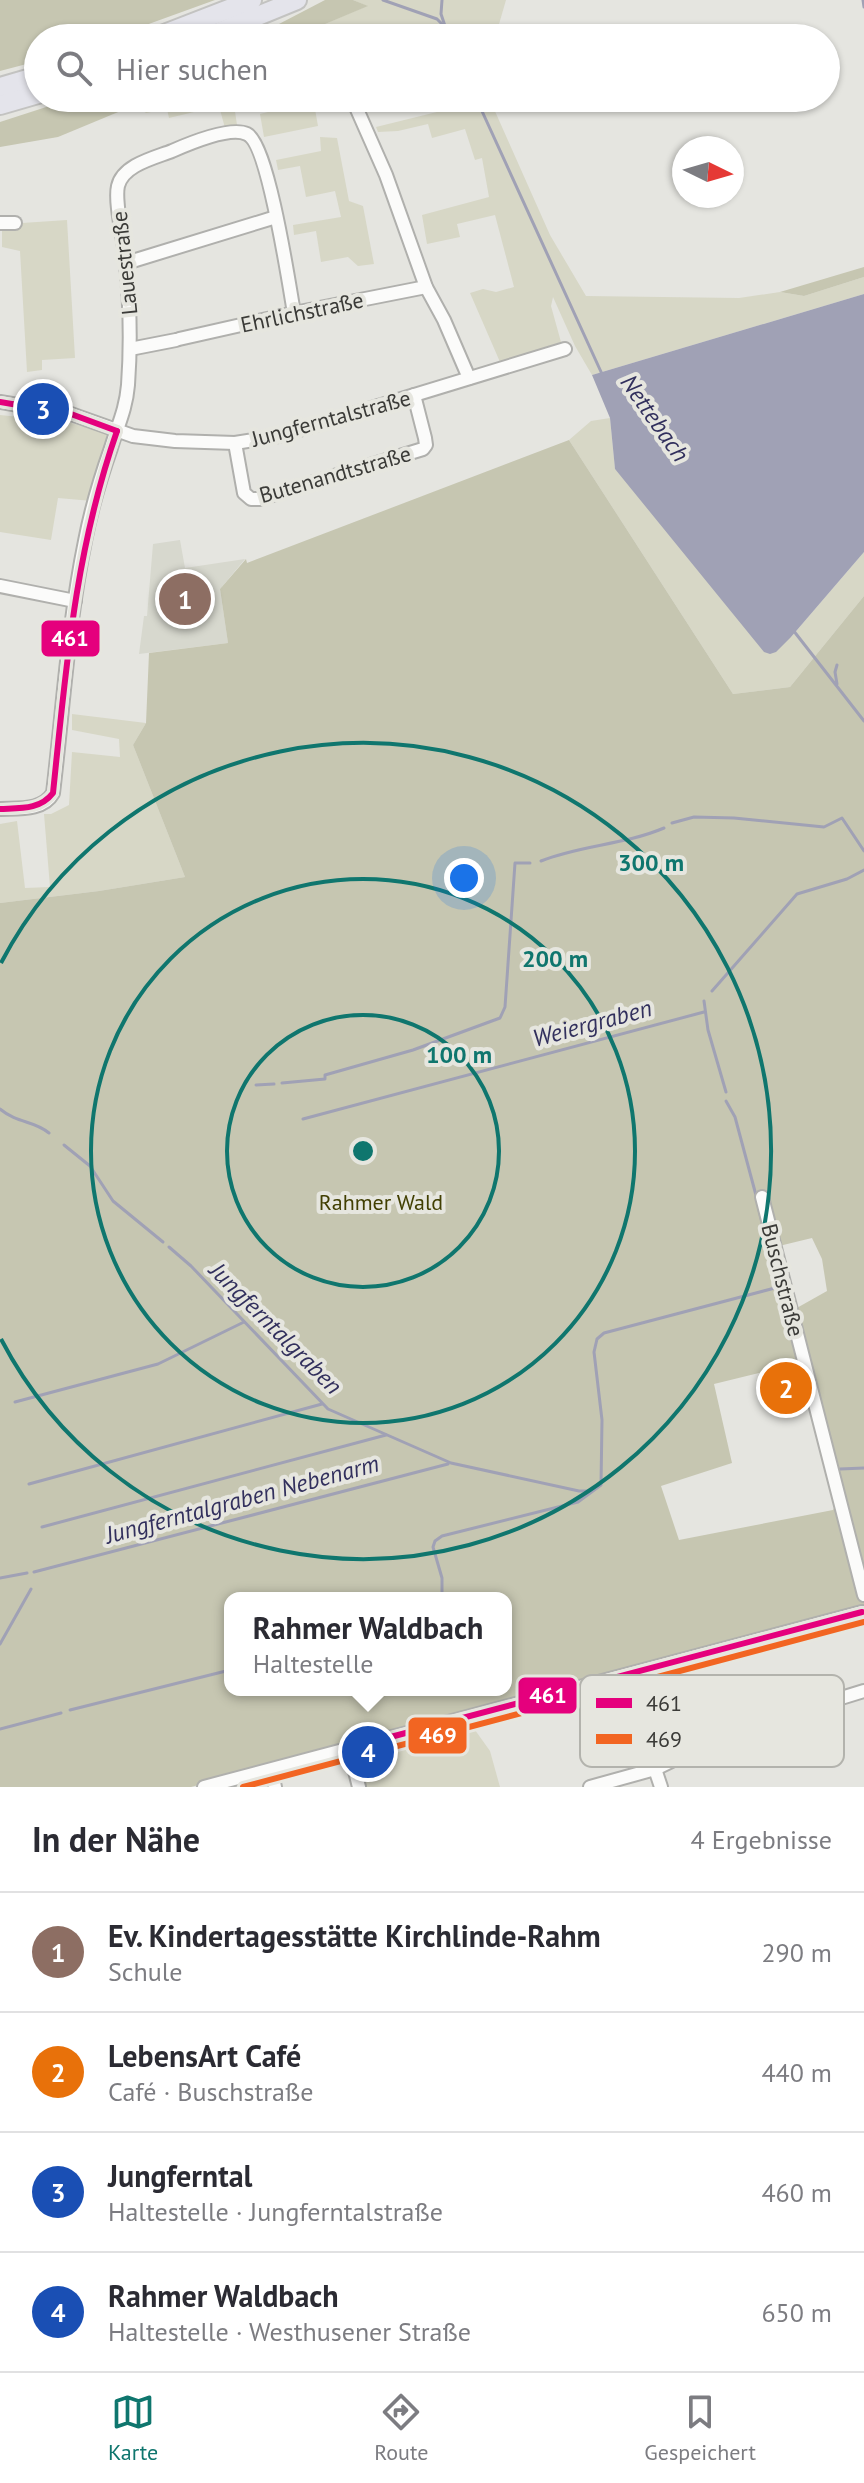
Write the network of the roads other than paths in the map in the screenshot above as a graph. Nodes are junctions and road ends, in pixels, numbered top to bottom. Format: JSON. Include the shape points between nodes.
{"nodes":[{"id":1,"x":252,"y":0,"type":"edge"},
{"id":2,"x":297,"y":0,"type":"edge"},
{"id":3,"x":190,"y":24,"type":"edge"},
{"id":4,"x":238,"y":24,"type":"edge"},
{"id":5,"x":24,"y":80,"type":"edge"},
{"id":6,"x":0,"y":87,"type":"edge"},
{"id":7,"x":24,"y":98,"type":"edge"},
{"id":8,"x":0,"y":105,"type":"edge"},
{"id":9,"x":358,"y":112,"type":"edge"},
{"id":10,"x":276,"y":217,"type":"junction"},
{"id":11,"x":0,"y":223,"type":"edge"},
{"id":12,"x":15,"y":223,"type":"dead end"},
{"id":13,"x":126,"y":263,"type":"junction"},
{"id":14,"x":426,"y":287,"type":"junction"},
{"id":15,"x":294,"y":313,"type":"junction"},
{"id":16,"x":130,"y":349,"type":"junction"},
{"id":17,"x":565,"y":349,"type":"dead end"},
{"id":18,"x":469,"y":378,"type":"junction"},
{"id":19,"x":414,"y":395,"type":"junction"},
{"id":20,"x":0,"y":402,"type":"edge"},
{"id":21,"x":117,"y":431,"type":"junction"},
{"id":22,"x":235,"y":443,"type":"junction"},
{"id":23,"x":0,"y":586,"type":"edge"},
{"id":24,"x":75,"y":601,"type":"junction"},
{"id":25,"x":0,"y":809,"type":"edge"},
{"id":26,"x":762,"y":1197,"type":"dead end"},
{"id":27,"x":864,"y":1595,"type":"edge"},
{"id":28,"x":863,"y":1613,"type":"edge"},
{"id":29,"x":627,"y":1675,"type":"edge"},
{"id":30,"x":580,"y":1687,"type":"edge"},
{"id":31,"x":864,"y":1691,"type":"edge"},
{"id":32,"x":844,"y":1697,"type":"edge"},
{"id":33,"x":349,"y":1748,"type":"junction"},
{"id":34,"x":659,"y":1767,"type":"edge"},
{"id":35,"x":655,"y":1769,"type":"junction"},
{"id":36,"x":271,"y":1770,"type":"junction"},
{"id":37,"x":204,"y":1787,"type":"edge"},
{"id":38,"x":275,"y":1787,"type":"edge"},
{"id":39,"x":359,"y":1787,"type":"edge"},
{"id":40,"x":590,"y":1787,"type":"edge"},
{"id":41,"x":661,"y":1787,"type":"edge"}],
"edges":[{"from":1,"to":3,"type":"highway"},
{"from":2,"to":4,"type":"highway"},
{"from":5,"to":6,"type":"highway"},
{"from":7,"to":8,"type":"highway"},
{"from":9,"to":14,"type":"street"},
{"from":10,"to":13,"type":"street"},
{"from":10,"to":13,"type":"street","name":"Lauestraße","via":[[258,148],[249,135],[236,131],[191,143],[121,178],[117,192]]},
{"from":10,"to":15,"type":"street","name":"Lauestraße"},
{"from":11,"to":12,"type":"street"},
{"from":13,"to":16,"type":"street","name":"Lauestraße"},
{"from":14,"to":15,"type":"street","name":"Ehrlichstraße"},
{"from":14,"to":18,"type":"street"},
{"from":15,"to":16,"type":"street","name":"Ehrlichstraße"},
{"from":16,"to":21,"type":"street","name":"Lauestraße","via":[[125,412]]},
{"from":17,"to":18,"type":"street","name":"Jungferntalstraße"},
{"from":18,"to":19,"type":"street","name":"Jungferntalstraße"},
{"from":19,"to":22,"type":"street","name":"Jungferntalstraße","via":[[278,436]]},
{"from":19,"to":22,"type":"street","name":"Butenandtstraße","via":[[423,449],[259,499],[244,493]]},
{"from":20,"to":21,"type":"street","name":"Jungferntalstraße","via":[[71,414]]},
{"from":21,"to":22,"type":"street","name":"Jungferntalstraße","via":[[175,441]]},
{"from":21,"to":24,"type":"street","name":"Lauestraße","via":[[85,541]]},
{"from":23,"to":24,"type":"street"},
{"from":24,"to":25,"type":"street","name":"Lauestraße","via":[[53,793],[38,806]]},
{"from":26,"to":27,"type":"street","name":"Buschstraße"},
{"from":28,"to":29,"type":"street"},
{"from":30,"to":33,"type":"street"},
{"from":31,"to":32,"type":"street"},
{"from":33,"to":36,"type":"street"},
{"from":33,"to":39,"type":"street"},
{"from":34,"to":35,"type":"street"},
{"from":35,"to":40,"type":"street"},
{"from":35,"to":41,"type":"street"},
{"from":36,"to":37,"type":"street"},
{"from":36,"to":38,"type":"street"}]}
